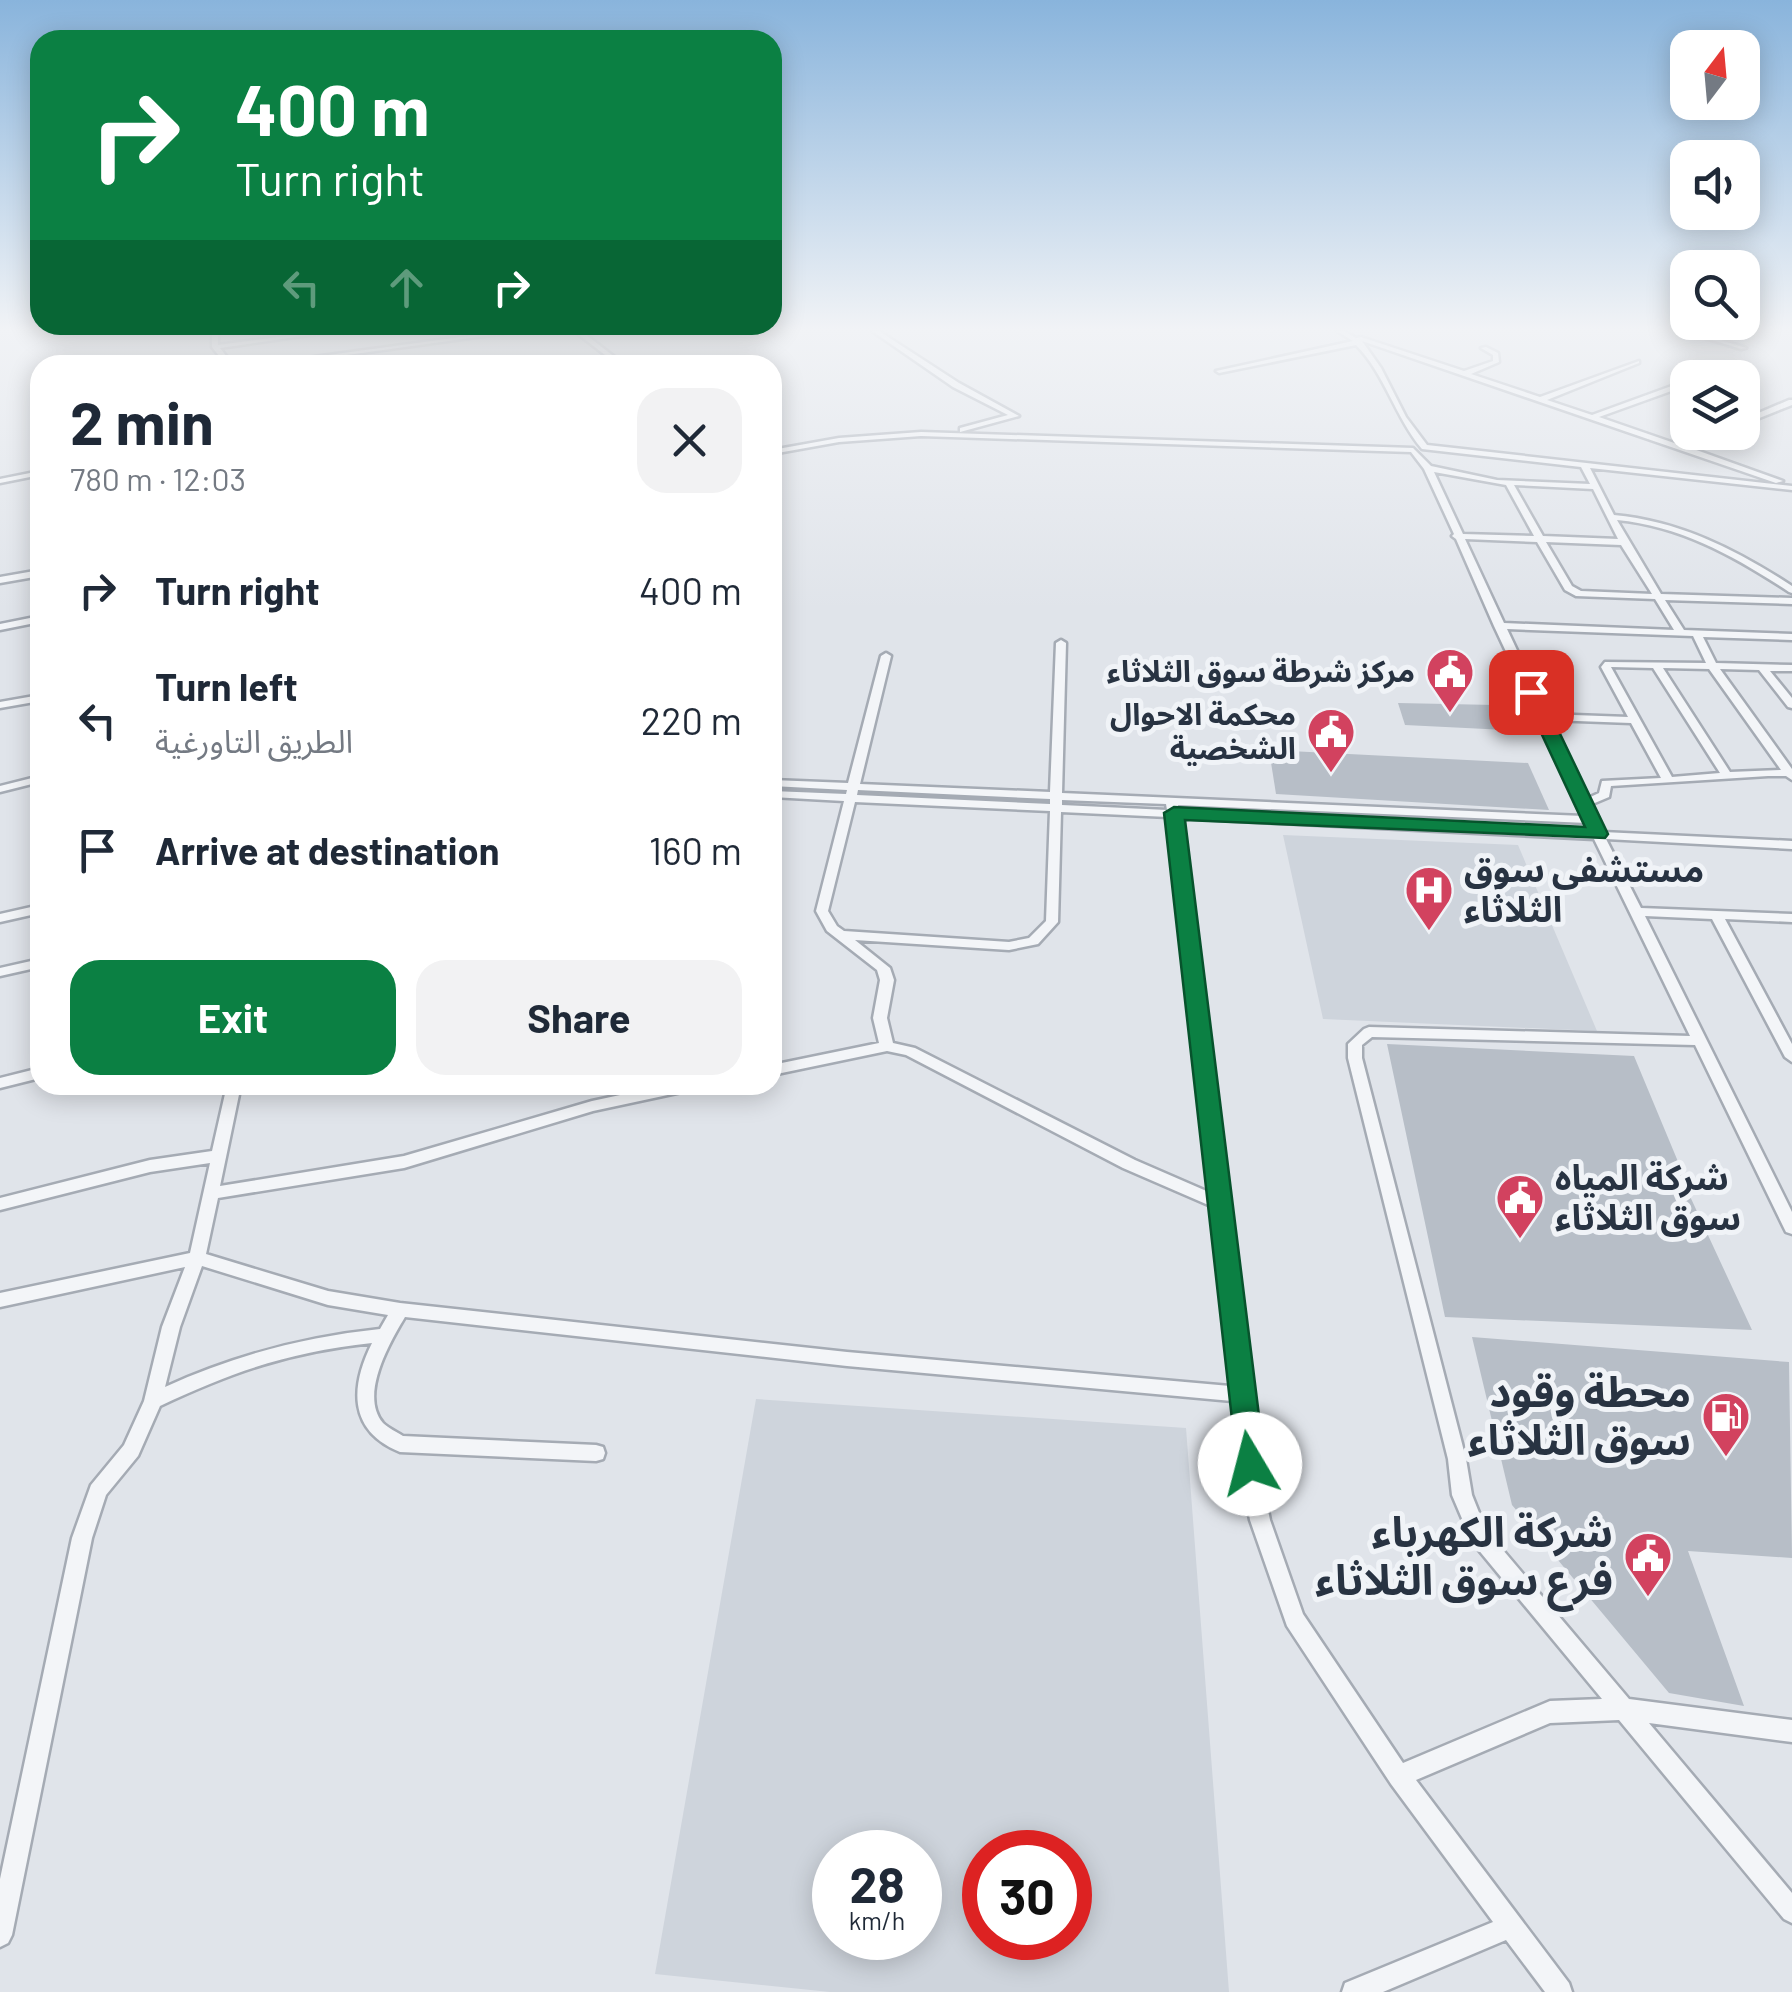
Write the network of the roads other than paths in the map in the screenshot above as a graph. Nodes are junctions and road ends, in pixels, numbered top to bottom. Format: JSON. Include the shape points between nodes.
{"nodes":[{"id":1,"x":985,"y":424,"type":"edge"},
{"id":2,"x":1406,"y":424,"type":"edge"},
{"id":3,"x":1610,"y":424,"type":"edge"},
{"id":4,"x":963,"y":430,"type":"junction"},
{"id":5,"x":1410,"y":432,"type":"junction"},
{"id":6,"x":1138,"y":438,"type":"junction"},
{"id":7,"x":1670,"y":443,"type":"edge"},
{"id":8,"x":782,"y":448,"type":"edge"},
{"id":9,"x":782,"y":449,"type":"edge"},
{"id":10,"x":1690,"y":450,"type":"edge"},
{"id":11,"x":1420,"y":453,"type":"junction"},
{"id":12,"x":1584,"y":464,"type":"junction"},
{"id":13,"x":30,"y":475,"type":"edge"},
{"id":14,"x":0,"y":481,"type":"edge"},
{"id":15,"x":1509,"y":483,"type":"junction"},
{"id":16,"x":1595,"y":487,"type":"junction"},
{"id":17,"x":1792,"y":489,"type":"edge"},
{"id":18,"x":1611,"y":517,"type":"junction"},
{"id":19,"x":1456,"y":536,"type":"junction"},
{"id":20,"x":1541,"y":539,"type":"junction"},
{"id":21,"x":1624,"y":542,"type":"junction"},
{"id":22,"x":30,"y":574,"type":"edge"},
{"id":23,"x":0,"y":580,"type":"edge"},
{"id":24,"x":1792,"y":590,"type":"edge"},
{"id":25,"x":1657,"y":596,"type":"junction"},
{"id":26,"x":1792,"y":601,"type":"edge"},
{"id":27,"x":30,"y":620,"type":"edge"},
{"id":28,"x":1499,"y":626,"type":"junction"},
{"id":29,"x":0,"y":627,"type":"edge"},
{"id":30,"x":1681,"y":633,"type":"junction"},
{"id":31,"x":1696,"y":634,"type":"junction"},
{"id":32,"x":1792,"y":637,"type":"edge"},
{"id":33,"x":1061,"y":643,"type":"dead end"},
{"id":34,"x":886,"y":656,"type":"dead end"},
{"id":35,"x":1656,"y":664,"type":"junction"},
{"id":36,"x":1712,"y":666,"type":"junction"},
{"id":37,"x":1762,"y":667,"type":"junction"},
{"id":38,"x":1792,"y":668,"type":"edge"},
{"id":39,"x":30,"y":700,"type":"edge"},
{"id":40,"x":1792,"y":705,"type":"edge"},
{"id":41,"x":0,"y":706,"type":"edge"},
{"id":42,"x":1543,"y":717,"type":"junction"},
{"id":43,"x":1635,"y":720,"type":"junction"},
{"id":44,"x":1724,"y":772,"type":"junction"},
{"id":45,"x":1791,"y":775,"type":"edge"},
{"id":46,"x":1668,"y":780,"type":"junction"},
{"id":47,"x":30,"y":782,"type":"edge"},
{"id":48,"x":782,"y":784,"type":"edge"},
{"id":49,"x":0,"y":789,"type":"edge"},
{"id":50,"x":851,"y":793,"type":"junction"},
{"id":51,"x":782,"y":794,"type":"edge"},
{"id":52,"x":1054,"y":802,"type":"junction"},
{"id":53,"x":1583,"y":804,"type":"junction"},
{"id":54,"x":1173,"y":808,"type":"junction"},
{"id":55,"x":1591,"y":820,"type":"junction"},
{"id":56,"x":1598,"y":834,"type":"junction"},
{"id":57,"x":1792,"y":845,"type":"edge"},
{"id":58,"x":30,"y":911,"type":"edge"},
{"id":59,"x":1638,"y":912,"type":"junction"},
{"id":60,"x":1716,"y":915,"type":"junction"},
{"id":61,"x":0,"y":918,"type":"edge"},
{"id":62,"x":1792,"y":918,"type":"edge"},
{"id":63,"x":842,"y":935,"type":"junction"},
{"id":64,"x":30,"y":965,"type":"edge"},
{"id":65,"x":0,"y":972,"type":"edge"},
{"id":66,"x":1700,"y":1041,"type":"junction"},
{"id":67,"x":887,"y":1046,"type":"junction"},
{"id":68,"x":1790,"y":1048,"type":"edge"},
{"id":69,"x":782,"y":1068,"type":"edge"},
{"id":70,"x":30,"y":1076,"type":"edge"},
{"id":71,"x":3,"y":1081,"type":"edge"},
{"id":72,"x":232,"y":1095,"type":"edge"},
{"id":73,"x":644,"y":1095,"type":"edge"},
{"id":74,"x":217,"y":1156,"type":"junction"},
{"id":75,"x":210,"y":1193,"type":"junction"},
{"id":76,"x":0,"y":1204,"type":"edge"},
{"id":77,"x":1220,"y":1204,"type":"junction"},
{"id":78,"x":1792,"y":1228,"type":"edge"},
{"id":79,"x":197,"y":1258,"type":"junction"},
{"id":80,"x":0,"y":1300,"type":"edge"},
{"id":81,"x":400,"y":1310,"type":"junction"},
{"id":82,"x":385,"y":1335,"type":"junction"},
{"id":83,"x":1240,"y":1394,"type":"junction"},
{"id":84,"x":153,"y":1401,"type":"junction"},
{"id":85,"x":596,"y":1453,"type":"dead end"},
{"id":86,"x":1624,"y":1709,"type":"junction"},
{"id":87,"x":1792,"y":1731,"type":"edge"},
{"id":88,"x":1399,"y":1776,"type":"junction"},
{"id":89,"x":1792,"y":1911,"type":"edge"},
{"id":90,"x":1511,"y":1926,"type":"junction"},
{"id":91,"x":0,"y":1935,"type":"edge"},
{"id":92,"x":1354,"y":1992,"type":"edge"},
{"id":93,"x":1560,"y":1992,"type":"edge"}],
"edges":[{"from":1,"to":4,"type":"street"},
{"from":2,"to":5,"type":"street"},
{"from":3,"to":7,"type":"street"},
{"from":4,"to":6,"type":"street"},
{"from":4,"to":8,"type":"street","via":[[857,433]]},
{"from":5,"to":11,"type":"street"},
{"from":5,"to":11,"type":"street"},
{"from":6,"to":9,"type":"street","via":[[921,434]]},
{"from":6,"to":11,"type":"street"},
{"from":10,"to":17,"type":"street"},
{"from":11,"to":12,"type":"street","via":[[1445,449]]},
{"from":11,"to":15,"type":"street"},
{"from":11,"to":19,"type":"street"},
{"from":12,"to":16,"type":"street"},
{"from":12,"to":17,"type":"street"},
{"from":13,"to":14,"type":"street"},
{"from":15,"to":16,"type":"street"},
{"from":15,"to":20,"type":"street"},
{"from":16,"to":18,"type":"street"},
{"from":18,"to":21,"type":"street"},
{"from":18,"to":24,"type":"street","via":[[1657,520]]},
{"from":19,"to":20,"type":"street"},
{"from":19,"to":28,"type":"street"},
{"from":20,"to":21,"type":"street"},
{"from":20,"to":25,"type":"street","via":[[1568,588],[1599,597]]},
{"from":21,"to":25,"type":"street"},
{"from":22,"to":23,"type":"street"},
{"from":25,"to":26,"type":"street"},
{"from":25,"to":30,"type":"street"},
{"from":27,"to":29,"type":"street"},
{"from":28,"to":30,"type":"street"},
{"from":28,"to":42,"type":"street"},
{"from":30,"to":31,"type":"street"},
{"from":31,"to":32,"type":"street"},
{"from":31,"to":36,"type":"street"},
{"from":33,"to":52,"type":"street"},
{"from":34,"to":50,"type":"street"},
{"from":35,"to":36,"type":"street"},
{"from":35,"to":43,"type":"street","via":[[1606,668]]},
{"from":35,"to":44,"type":"street"},
{"from":36,"to":37,"type":"street"},
{"from":36,"to":45,"type":"street"},
{"from":37,"to":38,"type":"street"},
{"from":37,"to":40,"type":"street"},
{"from":39,"to":41,"type":"street"},
{"from":42,"to":43,"type":"street"},
{"from":42,"to":53,"type":"street"},
{"from":43,"to":46,"type":"street"},
{"from":44,"to":45,"type":"street"},
{"from":44,"to":46,"type":"street"},
{"from":46,"to":53,"type":"street","via":[[1606,782],[1605,794]]},
{"from":47,"to":49,"type":"street"},
{"from":48,"to":50,"type":"street"},
{"from":50,"to":51,"type":"street"},
{"from":50,"to":52,"type":"street"},
{"from":50,"to":63,"type":"street","via":[[822,911]]},
{"from":52,"to":54,"type":"street"},
{"from":52,"to":63,"type":"street","via":[[1054,909],[1052,922],[1033,941],[1009,946]]},
{"from":53,"to":55,"type":"street"},
{"from":54,"to":55,"type":"street"},
{"from":54,"to":56,"type":"street"},
{"from":54,"to":77,"type":"street"},
{"from":55,"to":56,"type":"street"},
{"from":56,"to":57,"type":"street"},
{"from":56,"to":59,"type":"street"},
{"from":58,"to":61,"type":"street"},
{"from":59,"to":60,"type":"street"},
{"from":59,"to":66,"type":"street"},
{"from":60,"to":62,"type":"street"},
{"from":60,"to":68,"type":"street"},
{"from":63,"to":67,"type":"street","via":[[883,968],[880,1018]]},
{"from":64,"to":65,"type":"street"},
{"from":66,"to":78,"type":"street"},
{"from":66,"to":86,"type":"street","via":[[1389,1031],[1368,1032],[1355,1044],[1462,1495],[1479,1536]]},
{"from":67,"to":69,"type":"street"},
{"from":67,"to":77,"type":"street","via":[[910,1050]]},
{"from":70,"to":71,"type":"street"},
{"from":72,"to":74,"type":"street"},
{"from":73,"to":75,"type":"street","via":[[404,1162]]},
{"from":74,"to":75,"type":"street"},
{"from":74,"to":76,"type":"street"},
{"from":75,"to":79,"type":"street"},
{"from":77,"to":83,"type":"street"},
{"from":79,"to":80,"type":"street"},
{"from":79,"to":81,"type":"street","via":[[328,1298]]},
{"from":79,"to":84,"type":"street"},
{"from":81,"to":82,"type":"street"},
{"from":81,"to":83,"type":"street"},
{"from":82,"to":84,"type":"street","via":[[278,1348]]},
{"from":82,"to":85,"type":"street","via":[[366,1396],[374,1426],[400,1444]]},
{"from":83,"to":88,"type":"street","via":[[1260,1520],[1294,1619]]},
{"from":84,"to":91,"type":"street","via":[[132,1450],[98,1491],[82,1538]]},
{"from":86,"to":87,"type":"street"},
{"from":86,"to":88,"type":"street","via":[[1550,1712]]},
{"from":86,"to":89,"type":"street"},
{"from":88,"to":90,"type":"street"},
{"from":90,"to":92,"type":"street"},
{"from":90,"to":93,"type":"street"}]}
